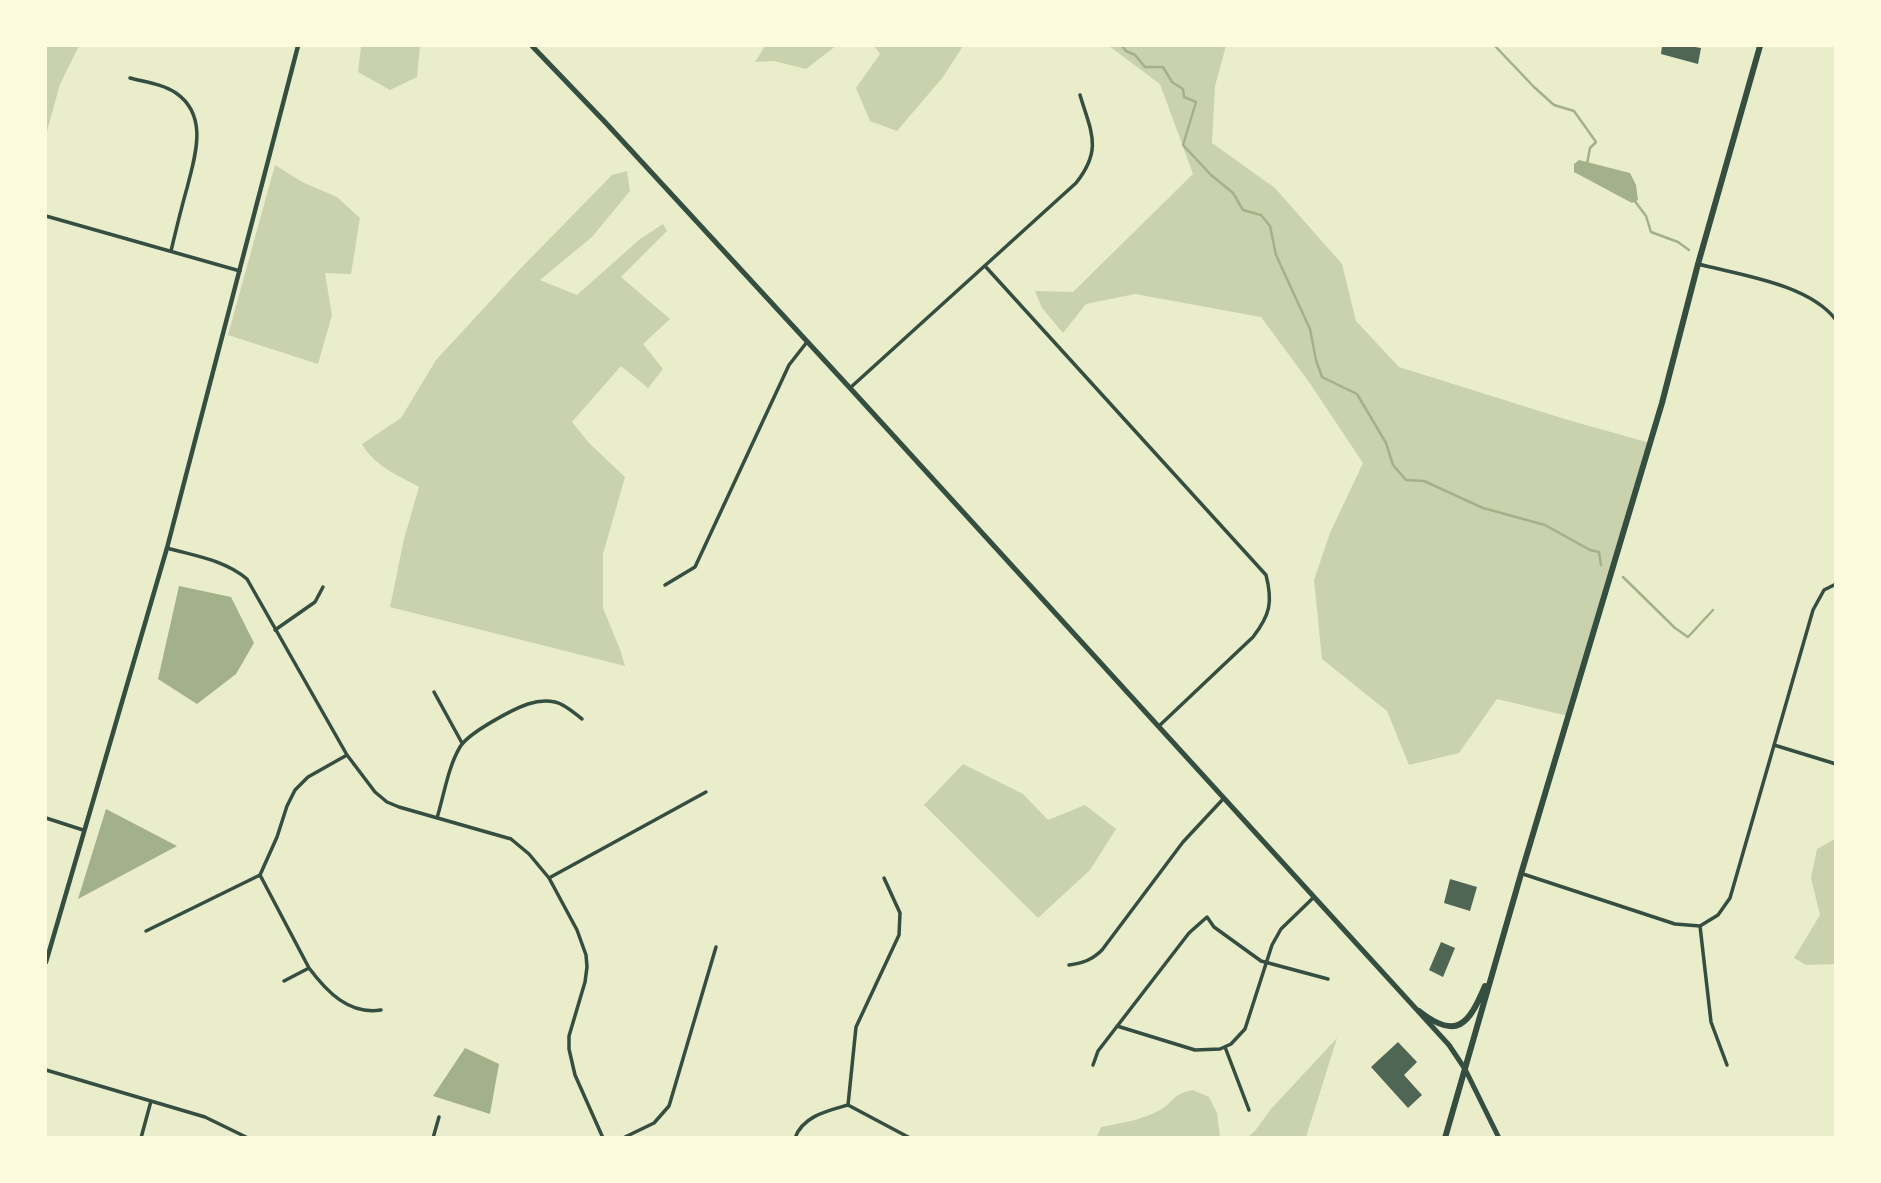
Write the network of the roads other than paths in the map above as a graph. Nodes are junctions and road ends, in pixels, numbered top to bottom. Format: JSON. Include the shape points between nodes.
{"nodes":[{"id":1,"x":298,"y":46,"type":"edge"},
{"id":2,"x":532,"y":46,"type":"edge"},
{"id":3,"x":1760,"y":46,"type":"edge"},
{"id":4,"x":130,"y":78,"type":"dead end"},
{"id":5,"x":1080,"y":95,"type":"dead end"},
{"id":6,"x":46,"y":216,"type":"edge"},
{"id":7,"x":170,"y":251,"type":"junction"},
{"id":8,"x":1698,"y":264,"type":"junction"},
{"id":9,"x":985,"y":266,"type":"junction"},
{"id":10,"x":240,"y":271,"type":"junction"},
{"id":11,"x":1836,"y":320,"type":"edge"},
{"id":12,"x":807,"y":342,"type":"junction"},
{"id":13,"x":850,"y":388,"type":"junction"},
{"id":14,"x":167,"y":548,"type":"junction"},
{"id":15,"x":1836,"y":584,"type":"edge"},
{"id":16,"x":665,"y":585,"type":"dead end"},
{"id":17,"x":323,"y":587,"type":"dead end"},
{"id":18,"x":275,"y":630,"type":"junction"},
{"id":19,"x":434,"y":692,"type":"dead end"},
{"id":20,"x":582,"y":719,"type":"dead end"},
{"id":21,"x":1159,"y":726,"type":"junction"},
{"id":22,"x":462,"y":743,"type":"junction"},
{"id":23,"x":1774,"y":745,"type":"junction"},
{"id":24,"x":347,"y":755,"type":"junction"},
{"id":25,"x":1836,"y":764,"type":"edge"},
{"id":26,"x":706,"y":792,"type":"dead end"},
{"id":27,"x":1224,"y":798,"type":"junction"},
{"id":28,"x":46,"y":818,"type":"edge"},
{"id":29,"x":437,"y":818,"type":"junction"},
{"id":30,"x":83,"y":830,"type":"junction"},
{"id":31,"x":1521,"y":874,"type":"junction"},
{"id":32,"x":260,"y":875,"type":"junction"},
{"id":33,"x":549,"y":878,"type":"junction"},
{"id":34,"x":884,"y":878,"type":"dead end"},
{"id":35,"x":1314,"y":897,"type":"junction"},
{"id":36,"x":1700,"y":926,"type":"junction"},
{"id":37,"x":146,"y":931,"type":"dead end"},
{"id":38,"x":716,"y":947,"type":"dead end"},
{"id":39,"x":1496,"y":959,"type":"junction"},
{"id":40,"x":46,"y":962,"type":"edge"},
{"id":41,"x":1266,"y":962,"type":"junction"},
{"id":42,"x":1069,"y":965,"type":"dead end"},
{"id":43,"x":309,"y":968,"type":"junction"},
{"id":44,"x":1328,"y":979,"type":"dead end"},
{"id":45,"x":284,"y":981,"type":"dead end"},
{"id":46,"x":381,"y":1010,"type":"dead end"},
{"id":47,"x":1419,"y":1011,"type":"junction"},
{"id":48,"x":1117,"y":1026,"type":"junction"},
{"id":49,"x":1225,"y":1047,"type":"junction"},
{"id":50,"x":1094,"y":1065,"type":"dead end"},
{"id":51,"x":1727,"y":1065,"type":"dead end"},
{"id":52,"x":1465,"y":1069,"type":"junction"},
{"id":53,"x":46,"y":1070,"type":"edge"},
{"id":54,"x":151,"y":1101,"type":"junction"},
{"id":55,"x":848,"y":1105,"type":"junction"},
{"id":56,"x":1250,"y":1110,"type":"dead end"},
{"id":57,"x":439,"y":1117,"type":"dead end"},
{"id":58,"x":141,"y":1138,"type":"edge"},
{"id":59,"x":248,"y":1138,"type":"edge"},
{"id":60,"x":433,"y":1138,"type":"edge"},
{"id":61,"x":603,"y":1138,"type":"edge"},
{"id":62,"x":623,"y":1138,"type":"edge"},
{"id":63,"x":795,"y":1138,"type":"edge"},
{"id":64,"x":910,"y":1138,"type":"edge"},
{"id":65,"x":1445,"y":1138,"type":"edge"},
{"id":66,"x":1499,"y":1138,"type":"edge"}],
"edges":[{"from":1,"to":10,"type":"street"},
{"from":2,"to":12,"type":"main road"},
{"from":3,"to":8,"type":"main road"},
{"from":4,"to":7,"type":"street","via":[[175,92],[189,106],[196,123],[197,147]]},
{"from":5,"to":9,"type":"street","via":[[1093,140],[1090,163],[1076,183]]},
{"from":6,"to":7,"type":"street"},
{"from":7,"to":10,"type":"street"},
{"from":8,"to":11,"type":"street","via":[[1794,289],[1828,309]]},
{"from":8,"to":31,"type":"main road","via":[[1662,402]]},
{"from":9,"to":13,"type":"street"},
{"from":9,"to":21,"type":"street","via":[[1266,575],[1270,602],[1264,623]]},
{"from":10,"to":14,"type":"street"},
{"from":12,"to":13,"type":"main road"},
{"from":12,"to":16,"type":"street","via":[[789,365],[695,567]]},
{"from":13,"to":21,"type":"main road"},
{"from":14,"to":18,"type":"street","via":[[238,572],[247,579]]},
{"from":14,"to":30,"type":"street"},
{"from":15,"to":23,"type":"street","via":[[1824,590],[1813,610]]},
{"from":17,"to":18,"type":"street","via":[[315,602]]},
{"from":18,"to":24,"type":"street"},
{"from":19,"to":22,"type":"street"},
{"from":20,"to":22,"type":"street","via":[[562,704],[539,701]]},
{"from":21,"to":27,"type":"main road"},
{"from":22,"to":29,"type":"street"},
{"from":23,"to":25,"type":"street"},
{"from":23,"to":36,"type":"street","via":[[1730,898],[1717,915]]},
{"from":24,"to":29,"type":"street","via":[[366,783],[387,802]]},
{"from":24,"to":32,"type":"street","via":[[308,777],[295,790]]},
{"from":26,"to":33,"type":"street"},
{"from":27,"to":35,"type":"main road"},
{"from":27,"to":42,"type":"street","via":[[1183,842],[1102,950],[1082,964]]},
{"from":28,"to":30,"type":"street"},
{"from":29,"to":33,"type":"street","via":[[511,839]]},
{"from":30,"to":40,"type":"street"},
{"from":31,"to":36,"type":"street","via":[[1675,923]]},
{"from":31,"to":39,"type":"main road"},
{"from":32,"to":37,"type":"street"},
{"from":32,"to":43,"type":"street"},
{"from":33,"to":61,"type":"street","via":[[586,955],[585,982],[569,1049],[575,1075]]},
{"from":34,"to":55,"type":"street","via":[[900,913],[898,935],[856,1027]]},
{"from":35,"to":41,"type":"street","via":[[1281,929]]},
{"from":35,"to":47,"type":"main road"},
{"from":36,"to":51,"type":"street","via":[[1712,1022]]},
{"from":38,"to":62,"type":"street","via":[[672,1099],[654,1123]]},
{"from":39,"to":47,"type":"main road","via":[[1468,1020],[1441,1025]]},
{"from":39,"to":52,"type":"main road"},
{"from":41,"to":44,"type":"street"},
{"from":41,"to":48,"type":"street","via":[[1252,956],[1207,917],[1189,933]]},
{"from":41,"to":49,"type":"street","via":[[1245,1030]]},
{"from":43,"to":45,"type":"street"},
{"from":43,"to":46,"type":"street","via":[[341,1002],[367,1012]]},
{"from":47,"to":52,"type":"main road"},
{"from":48,"to":49,"type":"street","via":[[1195,1050]]},
{"from":48,"to":50,"type":"street","via":[[1097,1051]]},
{"from":49,"to":56,"type":"street"},
{"from":52,"to":65,"type":"main road"},
{"from":52,"to":66,"type":"main road"},
{"from":53,"to":54,"type":"street"},
{"from":54,"to":58,"type":"street"},
{"from":54,"to":59,"type":"street","via":[[205,1117]]},
{"from":55,"to":63,"type":"street","via":[[818,1114],[798,1129]]},
{"from":55,"to":64,"type":"street"},
{"from":57,"to":60,"type":"street"}]}
